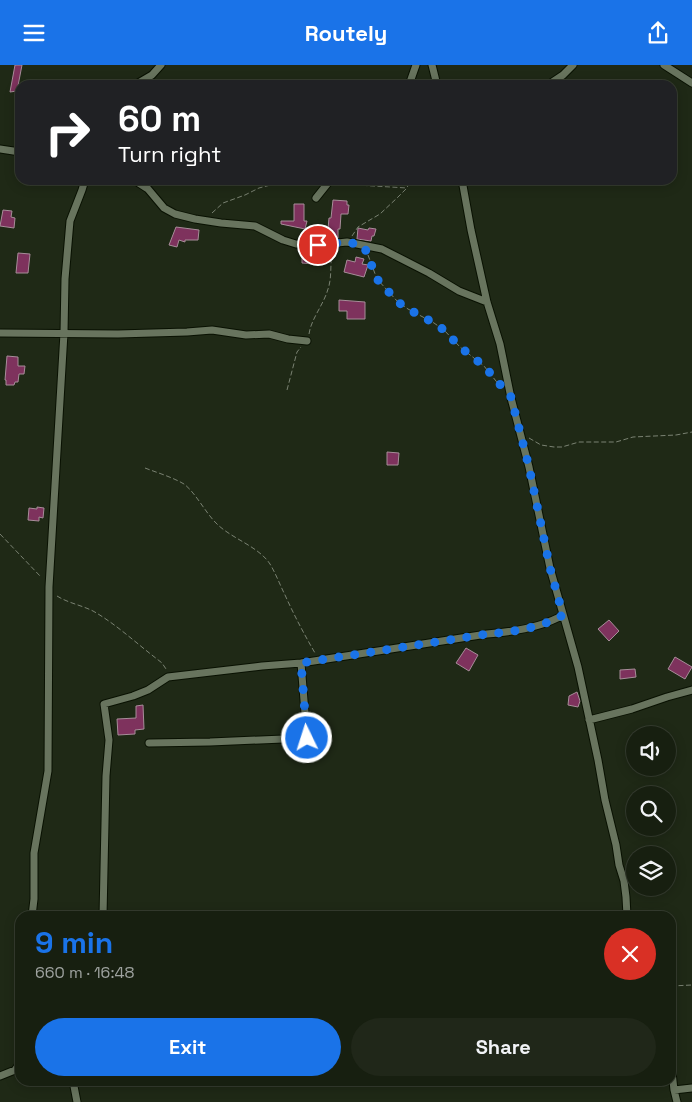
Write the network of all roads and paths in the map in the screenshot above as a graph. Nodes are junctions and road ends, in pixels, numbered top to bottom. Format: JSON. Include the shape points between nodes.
{"nodes":[{"id":1,"x":161,"y":65,"type":"edge"},
{"id":2,"x":416,"y":65,"type":"edge"},
{"id":3,"x":432,"y":65,"type":"edge"},
{"id":4,"x":574,"y":65,"type":"edge"},
{"id":5,"x":664,"y":65,"type":"edge"},
{"id":6,"x":144,"y":80,"type":"edge"},
{"id":7,"x":411,"y":80,"type":"edge"},
{"id":8,"x":436,"y":80,"type":"edge"},
{"id":9,"x":556,"y":80,"type":"edge"},
{"id":10,"x":692,"y":83,"type":"edge"},
{"id":11,"x":0,"y":149,"type":"edge"},
{"id":12,"x":15,"y":151,"type":"edge"},
{"id":13,"x":84,"y":185,"type":"edge"},
{"id":14,"x":142,"y":185,"type":"edge"},
{"id":15,"x":271,"y":185,"type":"edge"},
{"id":16,"x":326,"y":185,"type":"edge"},
{"id":17,"x":408,"y":185,"type":"edge"},
{"id":18,"x":463,"y":185,"type":"edge"},
{"id":19,"x":358,"y":186,"type":"dead end"},
{"id":20,"x":406,"y":188,"type":"junction"},
{"id":21,"x":316,"y":198,"type":"dead end"},
{"id":22,"x":205,"y":221,"type":"junction"},
{"id":23,"x":347,"y":242,"type":"junction"},
{"id":24,"x":333,"y":245,"type":"junction"},
{"id":25,"x":364,"y":246,"type":"junction"},
{"id":26,"x":487,"y":301,"type":"junction"},
{"id":27,"x":0,"y":333,"type":"edge"},
{"id":28,"x":64,"y":333,"type":"junction"},
{"id":29,"x":306,"y":341,"type":"junction"},
{"id":30,"x":501,"y":387,"type":"dead end"},
{"id":31,"x":286,"y":390,"type":"dead end"},
{"id":32,"x":520,"y":431,"type":"junction"},
{"id":33,"x":692,"y":432,"type":"edge"},
{"id":34,"x":145,"y":468,"type":"dead end"},
{"id":35,"x":0,"y":534,"type":"edge"},
{"id":36,"x":50,"y":587,"type":"junction"},
{"id":37,"x":563,"y":615,"type":"junction"},
{"id":38,"x":320,"y":660,"type":"junction"},
{"id":39,"x":301,"y":663,"type":"junction"},
{"id":40,"x":168,"y":677,"type":"junction"},
{"id":41,"x":692,"y":690,"type":"edge"},
{"id":42,"x":589,"y":720,"type":"junction"},
{"id":43,"x":149,"y":743,"type":"dead end"},
{"id":44,"x":33,"y":911,"type":"edge"},
{"id":45,"x":102,"y":911,"type":"edge"},
{"id":46,"x":627,"y":911,"type":"edge"},
{"id":47,"x":692,"y":985,"type":"edge"},
{"id":48,"x":676,"y":986,"type":"edge"},
{"id":49,"x":15,"y":1070,"type":"edge"},
{"id":50,"x":0,"y":1076,"type":"edge"},
{"id":51,"x":74,"y":1086,"type":"edge"},
{"id":52,"x":674,"y":1086,"type":"edge"},
{"id":53,"x":692,"y":1088,"type":"edge"},
{"id":54,"x":674,"y":1090,"type":"junction"},
{"id":55,"x":77,"y":1102,"type":"edge"},
{"id":56,"x":677,"y":1102,"type":"edge"}],
"edges":[{"from":1,"to":6,"type":"street"},
{"from":2,"to":7,"type":"street"},
{"from":3,"to":8,"type":"street"},
{"from":4,"to":9,"type":"street"},
{"from":5,"to":10,"type":"street"},
{"from":11,"to":12,"type":"street"},
{"from":13,"to":28,"type":"street","via":[[70,221],[64,279]]},
{"from":14,"to":22,"type":"street","via":[[164,208]]},
{"from":15,"to":22,"type":"path","via":[[223,203]]},
{"from":16,"to":21,"type":"street"},
{"from":17,"to":20,"type":"path"},
{"from":18,"to":26,"type":"street"},
{"from":19,"to":20,"type":"path"},
{"from":20,"to":23,"type":"path","via":[[380,214],[358,227]]},
{"from":22,"to":24,"type":"street","via":[[256,226],[296,245]]},
{"from":23,"to":24,"type":"street"},
{"from":23,"to":25,"type":"street"},
{"from":24,"to":29,"type":"path","via":[[328,291]]},
{"from":25,"to":26,"type":"street","via":[[382,249],[453,288]]},
{"from":25,"to":30,"type":"path","via":[[377,279],[398,302],[444,330],[484,366]]},
{"from":26,"to":32,"type":"street"},
{"from":27,"to":28,"type":"street"},
{"from":28,"to":29,"type":"street","via":[[212,330],[246,335],[268,334]]},
{"from":28,"to":36,"type":"street"},
{"from":29,"to":31,"type":"path","via":[[297,352]]},
{"from":32,"to":33,"type":"path","via":[[531,440],[554,447]]},
{"from":32,"to":37,"type":"street"},
{"from":34,"to":38,"type":"path","via":[[184,485],[217,525],[264,557]]},
{"from":35,"to":36,"type":"path"},
{"from":36,"to":40,"type":"path","via":[[59,597],[92,611],[125,633],[162,663]]},
{"from":36,"to":44,"type":"street","via":[[48,771],[34,853]]},
{"from":37,"to":38,"type":"street","via":[[554,621],[510,632]]},
{"from":37,"to":42,"type":"street"},
{"from":38,"to":39,"type":"street"},
{"from":39,"to":40,"type":"street"},
{"from":39,"to":43,"type":"street","via":[[307,738]]},
{"from":40,"to":45,"type":"street","via":[[148,690],[104,704],[110,740]]},
{"from":41,"to":42,"type":"street"},
{"from":42,"to":46,"type":"street","via":[[624,881]]},
{"from":47,"to":48,"type":"path"},
{"from":49,"to":50,"type":"street"},
{"from":51,"to":55,"type":"street"},
{"from":52,"to":54,"type":"street"},
{"from":53,"to":54,"type":"street"},
{"from":54,"to":56,"type":"street"}]}
